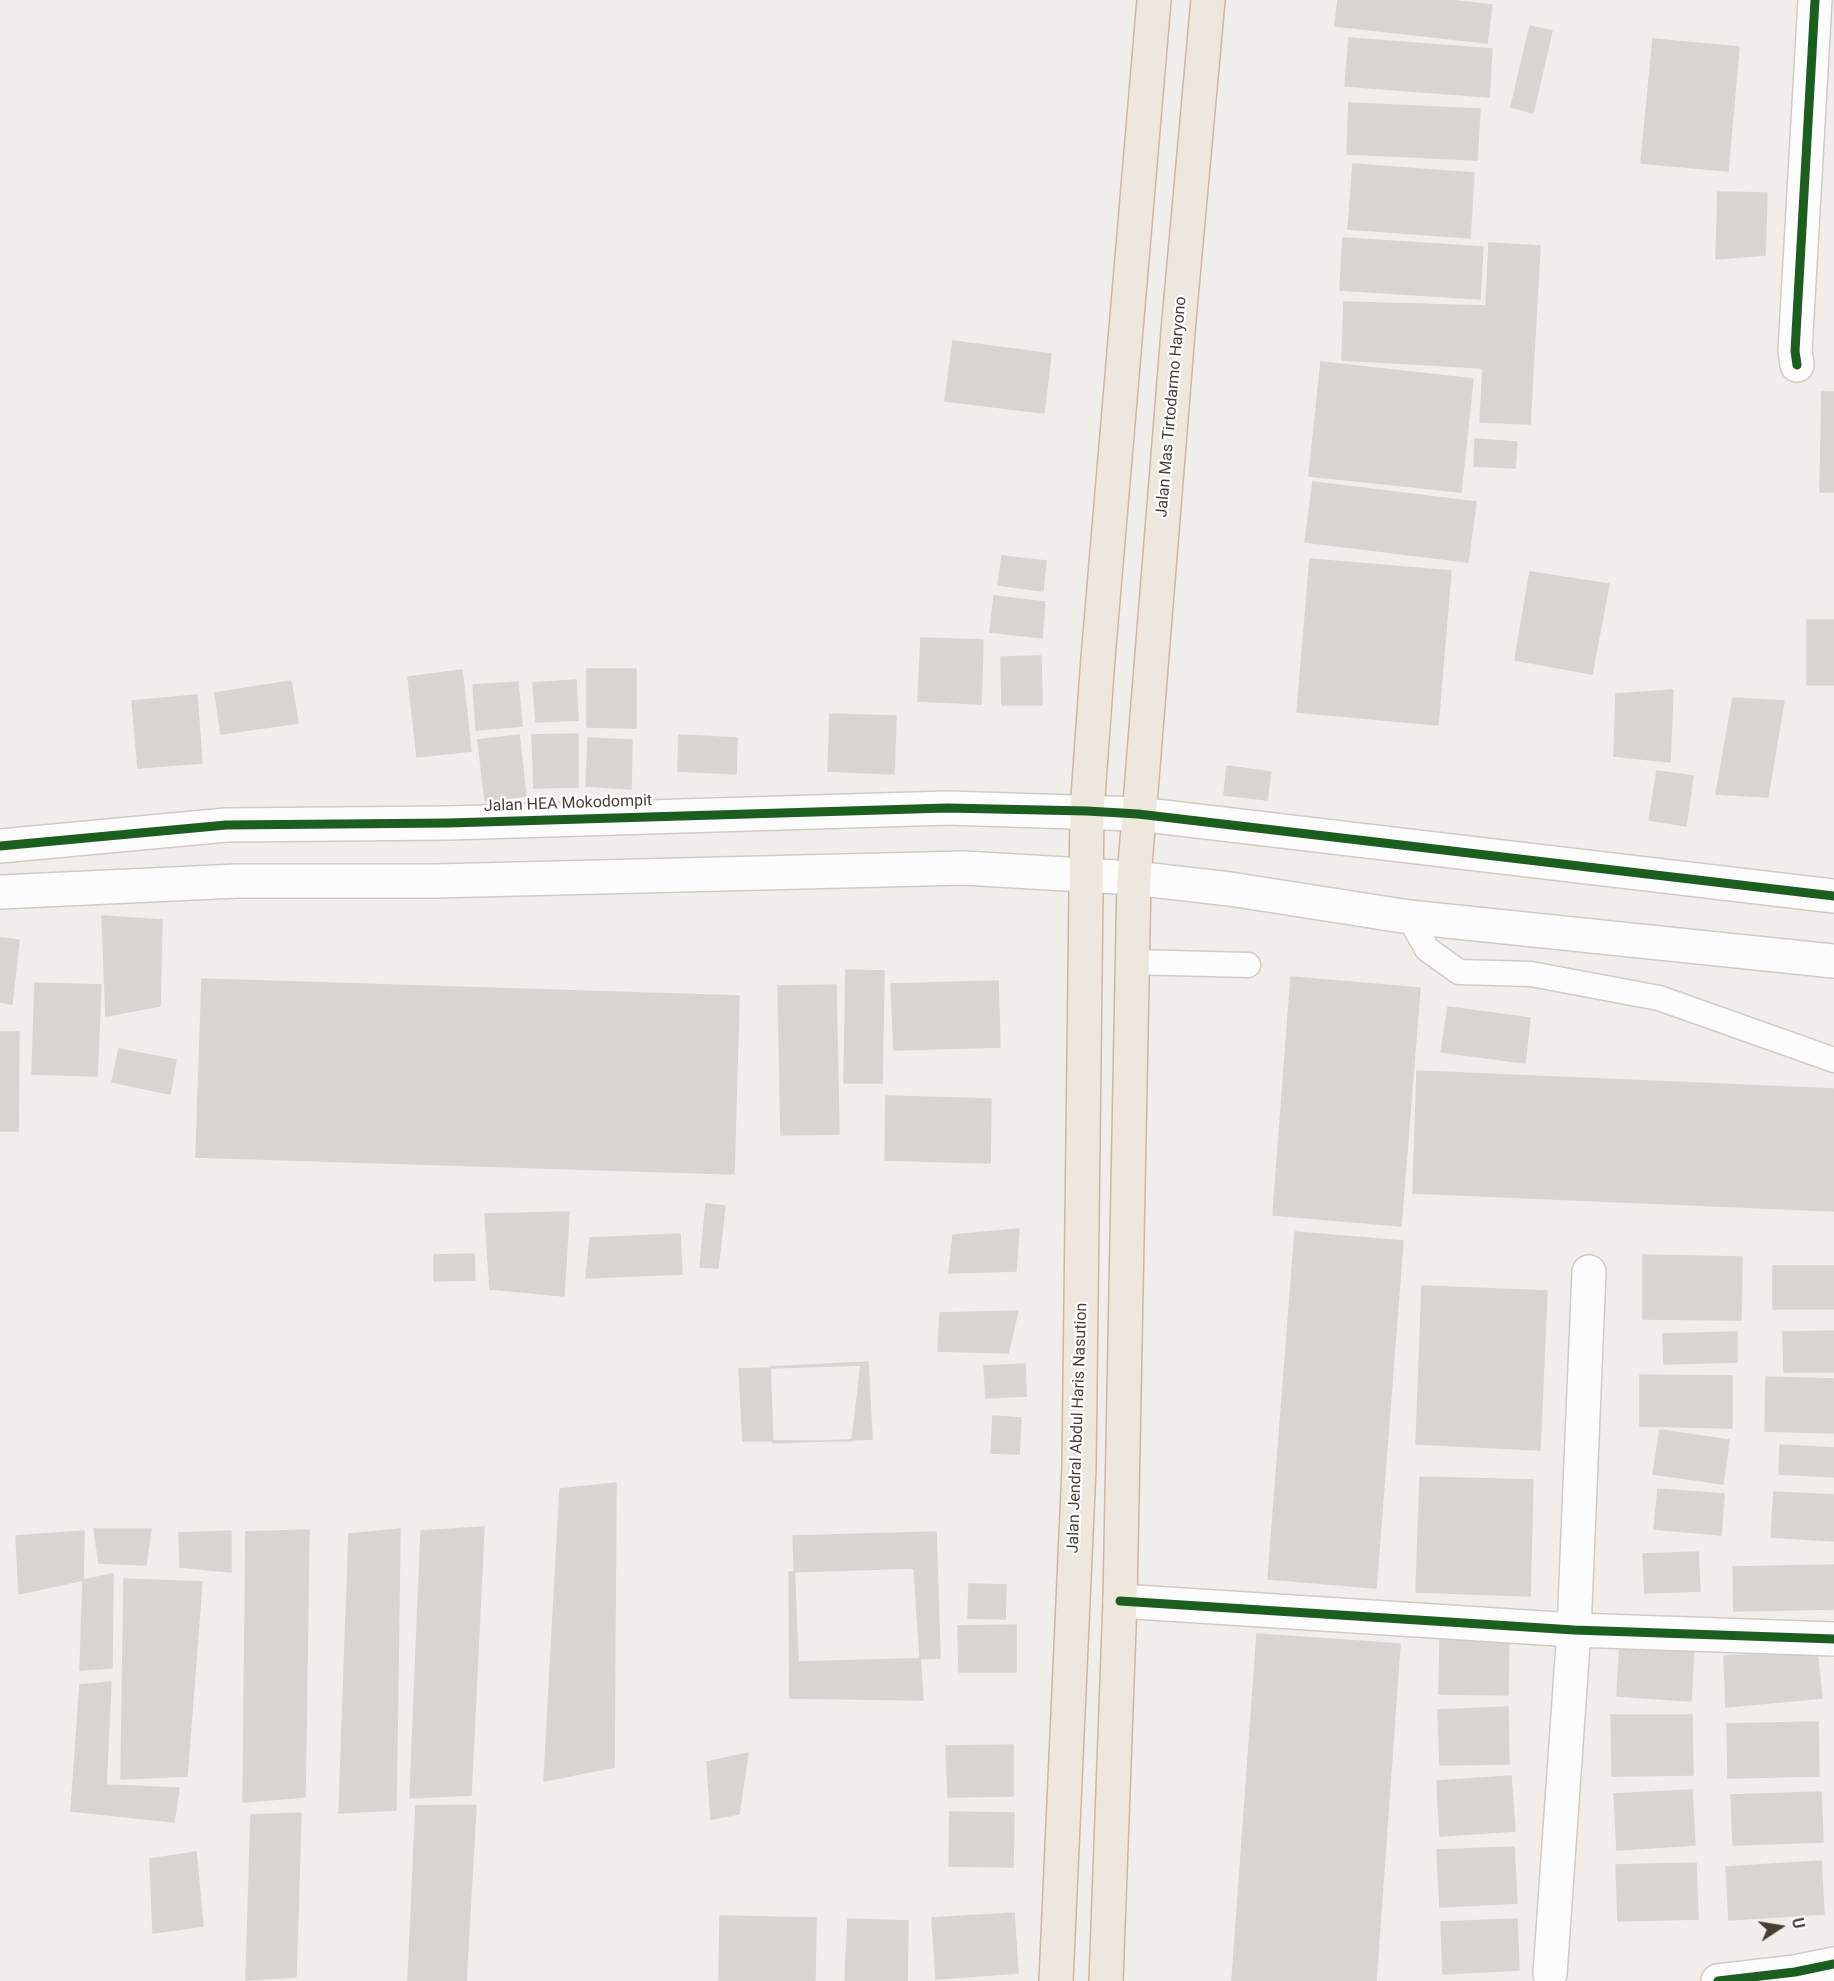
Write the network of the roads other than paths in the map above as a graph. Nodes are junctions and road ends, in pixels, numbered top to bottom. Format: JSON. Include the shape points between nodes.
{"nodes":[{"id":1,"x":1154,"y":0,"type":"edge"},
{"id":2,"x":1208,"y":0,"type":"edge"},
{"id":3,"x":1815,"y":0,"type":"edge"},
{"id":4,"x":1797,"y":365,"type":"dead end"},
{"id":5,"x":1087,"y":811,"type":"junction"},
{"id":6,"x":1138,"y":814,"type":"junction"},
{"id":7,"x":115,"y":835,"type":"junction"},
{"id":8,"x":0,"y":846,"type":"edge"},
{"id":9,"x":1085,"y":875,"type":"junction"},
{"id":10,"x":1134,"y":878,"type":"junction"},
{"id":11,"x":119,"y":886,"type":"junction"},
{"id":12,"x":0,"y":892,"type":"edge"},
{"id":13,"x":1834,"y":896,"type":"edge"},
{"id":14,"x":1409,"y":917,"type":"junction"},
{"id":15,"x":1834,"y":961,"type":"edge"},
{"id":16,"x":1132,"y":962,"type":"junction"},
{"id":17,"x":1248,"y":965,"type":"dead end"},
{"id":18,"x":1834,"y":1060,"type":"edge"},
{"id":19,"x":1589,"y":1272,"type":"dead end"},
{"id":20,"x":1120,"y":1601,"type":"junction"},
{"id":21,"x":1574,"y":1630,"type":"junction"},
{"id":22,"x":1834,"y":1639,"type":"edge"},
{"id":23,"x":1058,"y":1918,"type":"junction"},
{"id":24,"x":1108,"y":1922,"type":"junction"},
{"id":25,"x":1834,"y":1964,"type":"edge"},
{"id":26,"x":1550,"y":1974,"type":"dead end"},
{"id":27,"x":1056,"y":1981,"type":"edge"},
{"id":28,"x":1106,"y":1981,"type":"edge"},
{"id":29,"x":1718,"y":1981,"type":"edge"}],
"edges":[{"from":1,"to":5,"type":"highway"},
{"from":2,"to":6,"type":"highway","name":"Jalan Mas Tirtodarmo Haryono"},
{"from":3,"to":4,"type":"street"},
{"from":5,"to":6,"type":"street","name":"Jalan HEA Mokodompit"},
{"from":5,"to":7,"type":"street","name":"Jalan HEA Mokodompit","via":[[947,808],[448,823],[226,825]]},
{"from":5,"to":9,"type":"highway","name":"Jalan Jendral Abdul Haris Nasution"},
{"from":6,"to":10,"type":"highway","name":"Jalan Mas Tirtodarmo Haryono"},
{"from":6,"to":13,"type":"street","name":"Jalan HEA Mokodompit"},
{"from":7,"to":8,"type":"street","name":"Jalan HEA Mokodompit"},
{"from":7,"to":11,"type":"street"},
{"from":9,"to":10,"type":"street"},
{"from":9,"to":11,"type":"street","via":[[964,868]]},
{"from":9,"to":23,"type":"highway","name":"Jalan Jendral Abdul Haris Nasution","via":[[1079,1468]]},
{"from":10,"to":14,"type":"street"},
{"from":10,"to":16,"type":"highway"},
{"from":11,"to":12,"type":"street"},
{"from":14,"to":15,"type":"street"},
{"from":14,"to":18,"type":"lane","via":[[1428,949],[1459,972],[1531,974],[1659,998]]},
{"from":16,"to":17,"type":"lane"},
{"from":16,"to":20,"type":"highway"},
{"from":19,"to":21,"type":"street"},
{"from":20,"to":21,"type":"street"},
{"from":20,"to":24,"type":"highway"},
{"from":21,"to":22,"type":"street"},
{"from":21,"to":26,"type":"street"},
{"from":23,"to":24,"type":"highway"},
{"from":23,"to":27,"type":"highway","name":"Jalan Jendral Abdul Haris Nasution"},
{"from":24,"to":28,"type":"highway"},
{"from":25,"to":29,"type":"street"}]}
